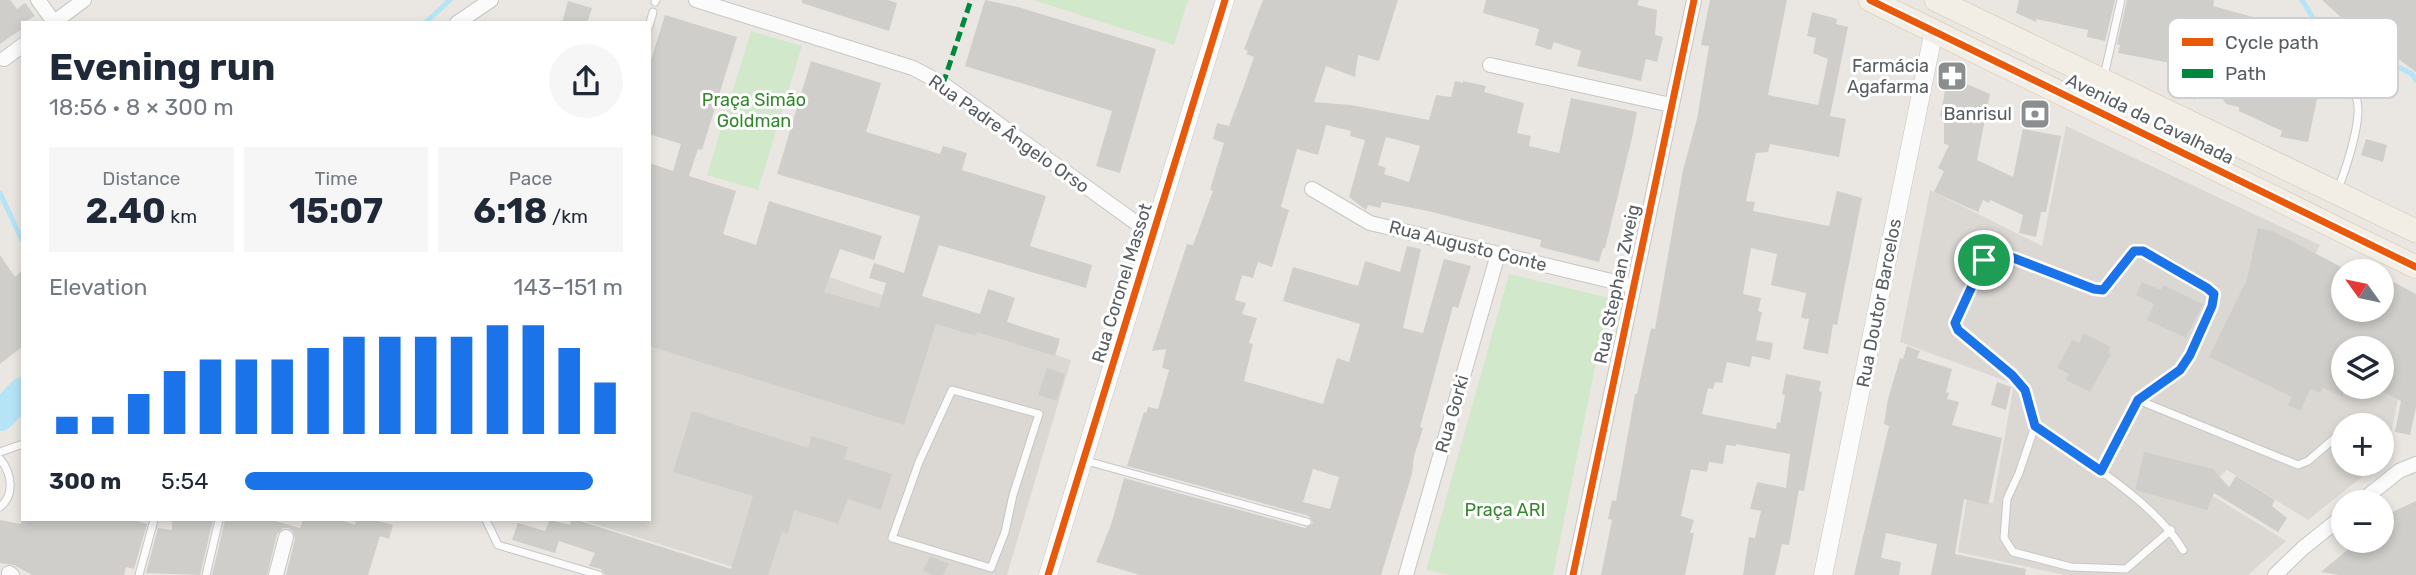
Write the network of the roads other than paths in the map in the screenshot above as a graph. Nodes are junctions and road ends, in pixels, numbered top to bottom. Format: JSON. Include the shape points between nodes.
{"nodes":[{"id":1,"x":38,"y":0,"type":"edge"},
{"id":2,"x":85,"y":0,"type":"edge"},
{"id":3,"x":696,"y":0,"type":"edge"},
{"id":4,"x":1225,"y":0,"type":"edge"},
{"id":5,"x":1694,"y":0,"type":"edge"},
{"id":6,"x":1870,"y":0,"type":"edge"},
{"id":7,"x":1936,"y":0,"type":"edge"},
{"id":8,"x":2121,"y":0,"type":"edge"},
{"id":9,"x":487,"y":2,"type":"edge"},
{"id":10,"x":653,"y":12,"type":"dead end"},
{"id":11,"x":53,"y":21,"type":"edge"},
{"id":12,"x":55,"y":21,"type":"edge"},
{"id":13,"x":460,"y":21,"type":"edge"},
{"id":14,"x":650,"y":21,"type":"edge"},
{"id":15,"x":1934,"y":30,"type":"junction"},
{"id":16,"x":2013,"y":38,"type":"junction"},
{"id":17,"x":21,"y":46,"type":"edge"},
{"id":18,"x":4,"y":59,"type":"dead end"},
{"id":19,"x":1490,"y":65,"type":"dead end"},
{"id":20,"x":2104,"y":80,"type":"junction"},
{"id":21,"x":2356,"y":98,"type":"edge"},
{"id":22,"x":1671,"y":105,"type":"junction"},
{"id":23,"x":1312,"y":189,"type":"dead end"},
{"id":24,"x":2336,"y":193,"type":"junction"},
{"id":25,"x":2416,"y":231,"type":"edge"},
{"id":26,"x":1153,"y":235,"type":"junction"},
{"id":27,"x":1498,"y":254,"type":"junction"},
{"id":28,"x":2416,"y":267,"type":"edge"},
{"id":29,"x":1632,"y":286,"type":"junction"},
{"id":30,"x":2138,"y":400,"type":"junction"},
{"id":31,"x":2035,"y":426,"type":"junction"},
{"id":32,"x":2331,"y":441,"type":"edge"},
{"id":33,"x":21,"y":445,"type":"edge"},
{"id":34,"x":0,"y":452,"type":"edge"},
{"id":35,"x":0,"y":459,"type":"edge"},
{"id":36,"x":1082,"y":460,"type":"junction"},
{"id":37,"x":2416,"y":464,"type":"edge"},
{"id":38,"x":2101,"y":471,"type":"junction"},
{"id":39,"x":2375,"y":490,"type":"edge"},
{"id":40,"x":0,"y":507,"type":"edge"},
{"id":41,"x":154,"y":521,"type":"edge"},
{"id":42,"x":219,"y":521,"type":"edge"},
{"id":43,"x":486,"y":521,"type":"edge"},
{"id":44,"x":1307,"y":522,"type":"dead end"},
{"id":45,"x":2331,"y":526,"type":"edge"},
{"id":46,"x":2171,"y":530,"type":"junction"},
{"id":47,"x":286,"y":537,"type":"dead end"},
{"id":48,"x":892,"y":538,"type":"joint"},
{"id":49,"x":2183,"y":550,"type":"dead end"},
{"id":50,"x":139,"y":575,"type":"edge"},
{"id":51,"x":206,"y":575,"type":"edge"},
{"id":52,"x":276,"y":575,"type":"edge"},
{"id":53,"x":599,"y":575,"type":"edge"},
{"id":54,"x":1048,"y":575,"type":"edge"},
{"id":55,"x":1406,"y":575,"type":"edge"},
{"id":56,"x":1573,"y":575,"type":"edge"},
{"id":57,"x":1823,"y":575,"type":"edge"},
{"id":58,"x":2275,"y":575,"type":"edge"}],
"edges":[{"from":1,"to":11,"type":"street"},
{"from":2,"to":12,"type":"street"},
{"from":3,"to":26,"type":"street","name":"Rua Padre Ângelo Orso","via":[[913,68],[943,84]]},
{"from":4,"to":26,"type":"street","name":"Rua Coronel Massot"},
{"from":5,"to":22,"type":"street","name":"Rua Stephan Zweig"},
{"from":6,"to":15,"type":"main road","name":"Avenida da Cavalhada"},
{"from":7,"to":16,"type":"main road","name":"Avenida da Cavalhada"},
{"from":8,"to":20,"type":"lane"},
{"from":9,"to":13,"type":"street"},
{"from":10,"to":14,"type":"lane"},
{"from":15,"to":16,"type":"main road","via":[[1948,22]]},
{"from":15,"to":28,"type":"main road","name":"Avenida da Cavalhada"},
{"from":15,"to":57,"type":"street","name":"Rua Doutor Barcelos"},
{"from":16,"to":20,"type":"main road","name":"Avenida da Cavalhada"},
{"from":17,"to":18,"type":"street"},
{"from":19,"to":22,"type":"street"},
{"from":20,"to":24,"type":"main road","name":"Avenida da Cavalhada"},
{"from":21,"to":24,"type":"lane","via":[[2360,106],[2348,165]]},
{"from":22,"to":29,"type":"street","name":"Rua Stephan Zweig"},
{"from":23,"to":27,"type":"street","name":"Rua Augusto Conte","via":[[1370,223]]},
{"from":24,"to":25,"type":"main road","name":"Avenida da Cavalhada"},
{"from":26,"to":36,"type":"street","name":"Rua Coronel Massot"},
{"from":27,"to":29,"type":"street","name":"Rua Augusto Conte"},
{"from":27,"to":55,"type":"street","name":"Rua Gorki"},
{"from":29,"to":56,"type":"street","name":"Rua Stephan Zweig"},
{"from":30,"to":31,"type":"lane","via":[[2180,370],[2214,294],[2143,251],[2134,251],[2103,290],[1990,253],[1955,323],[2025,390]]},
{"from":30,"to":32,"type":"lane","via":[[2298,465]]},
{"from":30,"to":38,"type":"lane"},
{"from":31,"to":38,"type":"lane"},
{"from":31,"to":46,"type":"lane","via":[[2007,499],[2004,538],[2013,552],[2071,567],[2126,569]]},
{"from":33,"to":34,"type":"lane"},
{"from":35,"to":40,"type":"lane","via":[[11,486]]},
{"from":36,"to":44,"type":"lane"},
{"from":36,"to":54,"type":"street","name":"Rua Coronel Massot"},
{"from":37,"to":39,"type":"street"},
{"from":38,"to":46,"type":"lane"},
{"from":41,"to":50,"type":"lane"},
{"from":42,"to":51,"type":"lane"},
{"from":43,"to":53,"type":"lane","via":[[498,545]]},
{"from":45,"to":58,"type":"street"},
{"from":46,"to":49,"type":"lane"},
{"from":47,"to":52,"type":"street"},
{"from":48,"to":48,"type":"lane","via":[[992,568],[1039,414],[952,390]]}]}
